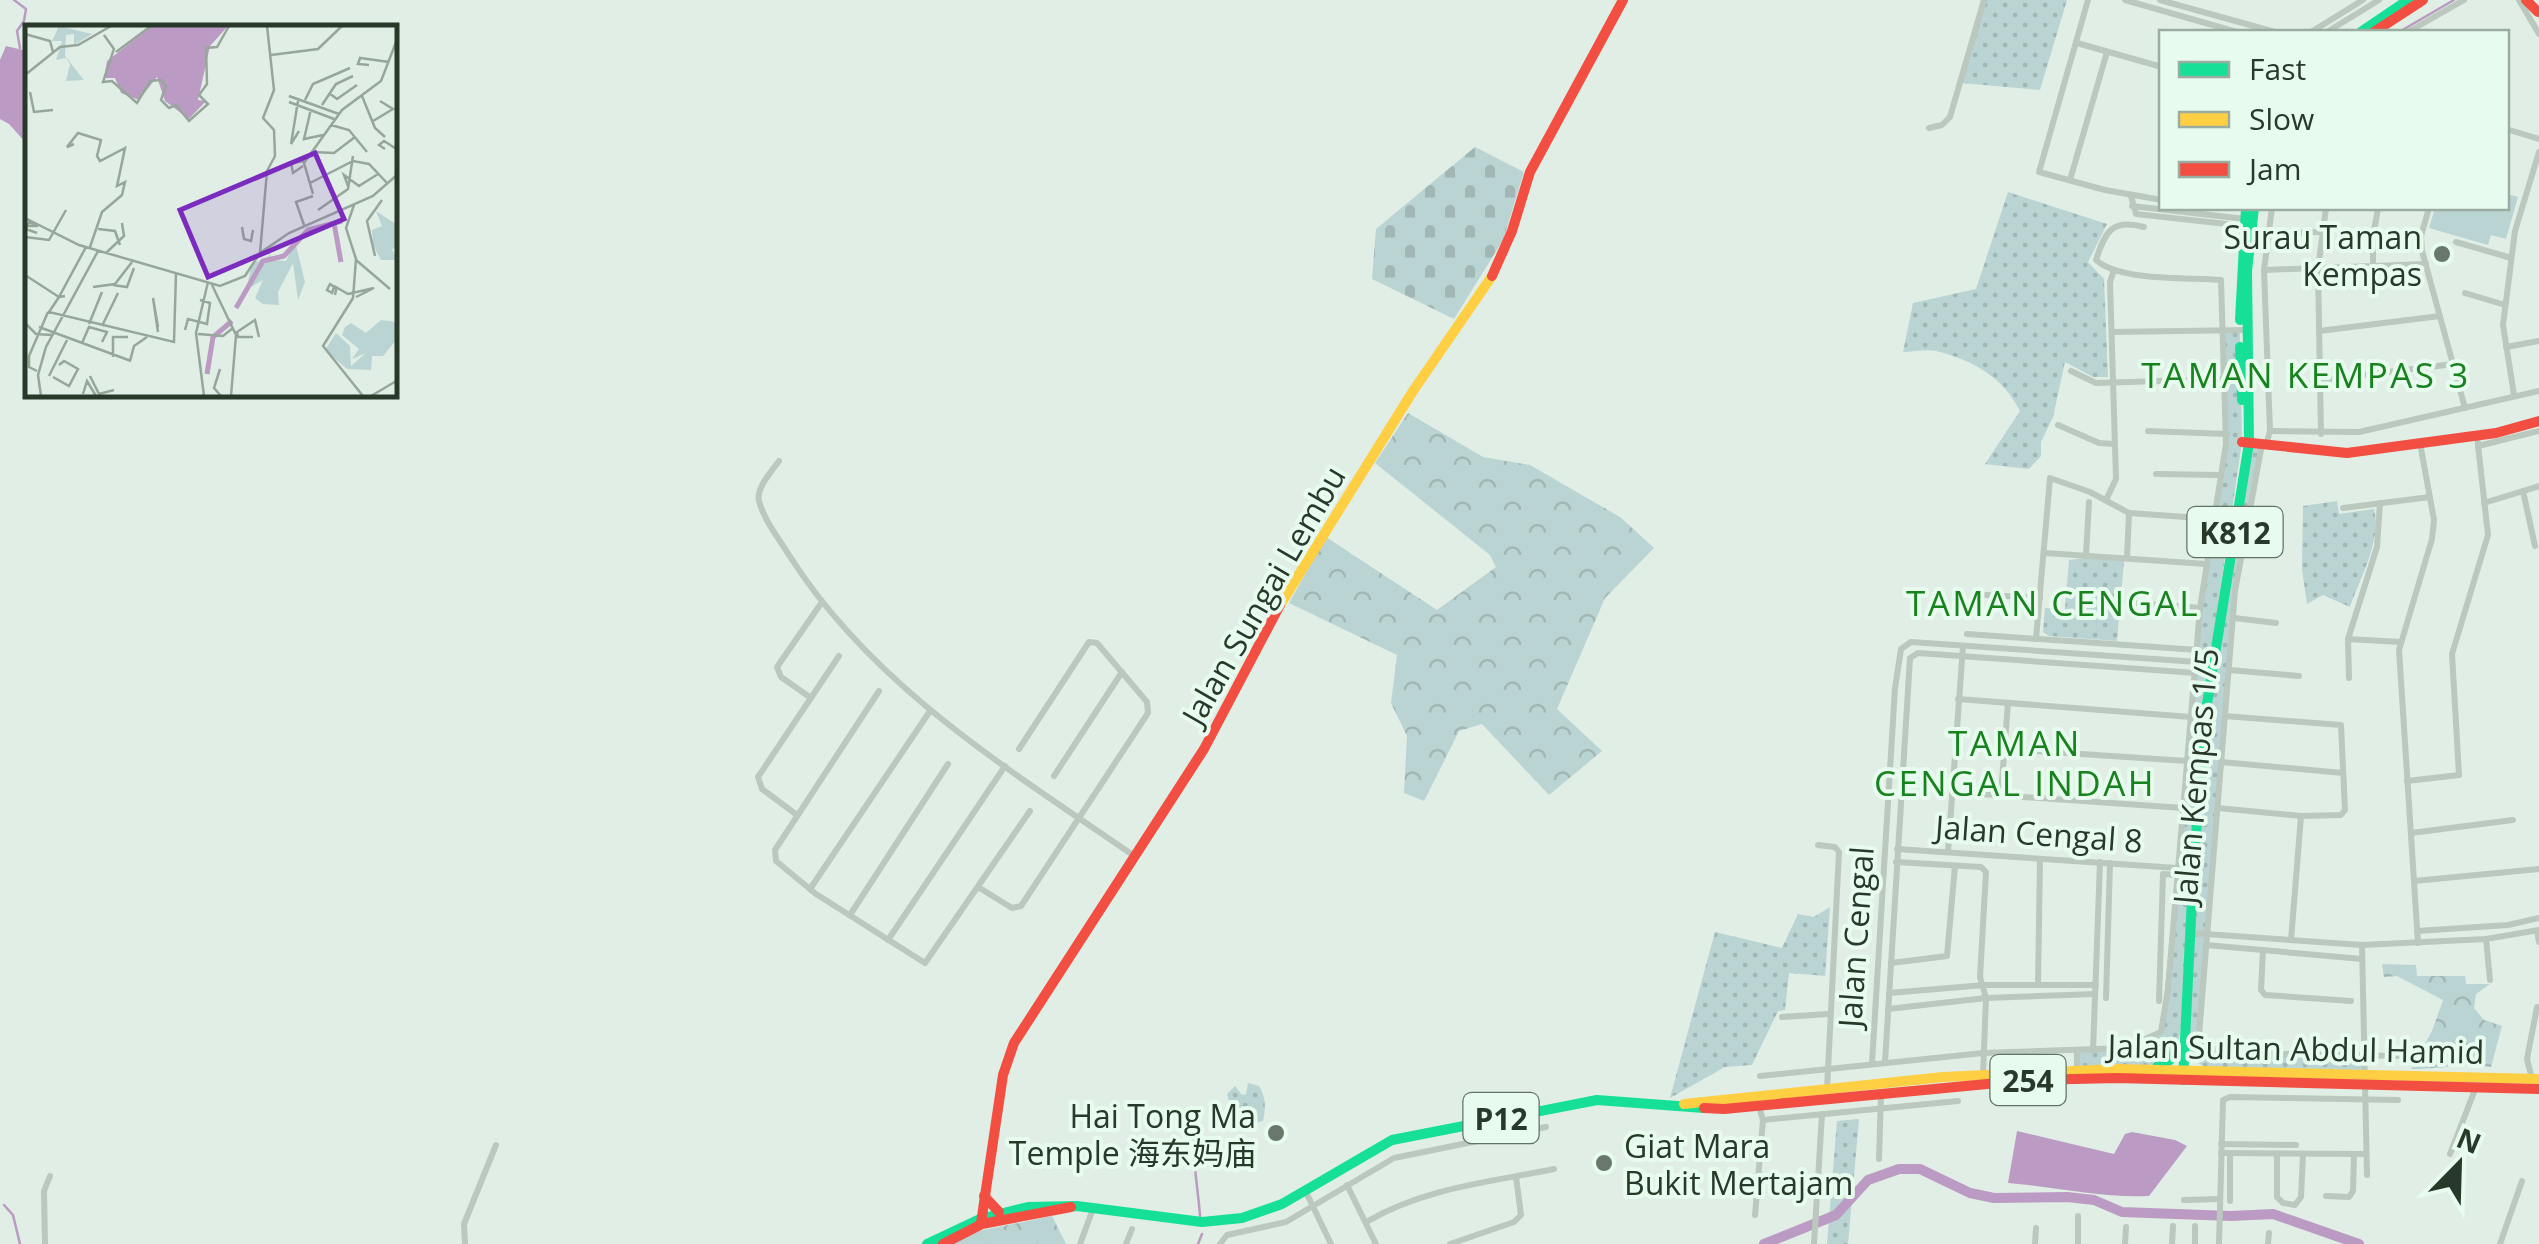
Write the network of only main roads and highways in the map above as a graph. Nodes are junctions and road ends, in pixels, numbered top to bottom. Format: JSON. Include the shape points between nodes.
{"nodes":[{"id":1,"x":1623,"y":0,"type":"edge"},
{"id":2,"x":2408,"y":0,"type":"edge"},
{"id":3,"x":2423,"y":0,"type":"edge"},
{"id":4,"x":2526,"y":0,"type":"edge"},
{"id":5,"x":2538,"y":14,"type":"edge"},
{"id":6,"x":2364,"y":30,"type":"edge"},
{"id":7,"x":2377,"y":30,"type":"edge"},
{"id":8,"x":2247,"y":220,"type":"edge"},
{"id":9,"x":2539,"y":421,"type":"edge"},
{"id":10,"x":2255,"y":443,"type":"junction"},
{"id":11,"x":2182,"y":1048,"type":"junction"},
{"id":12,"x":2142,"y":1069,"type":"junction"},
{"id":13,"x":2215,"y":1072,"type":"junction"},
{"id":14,"x":2180,"y":1075,"type":"junction"},
{"id":15,"x":2363,"y":1080,"type":"junction"},
{"id":16,"x":2536,"y":1082,"type":"edge"},
{"id":17,"x":1668,"y":1106,"type":"junction"},
{"id":18,"x":984,"y":1196,"type":"junction"},
{"id":19,"x":1072,"y":1206,"type":"junction"},
{"id":20,"x":1000,"y":1212,"type":"junction"},
{"id":21,"x":981,"y":1221,"type":"junction"},
{"id":22,"x":928,"y":1244,"type":"edge"},
{"id":23,"x":943,"y":1244,"type":"edge"}],
"edges":[{"from":1,"to":18,"type":"main road","name":"Jalan Sungai Lembu","via":[[1530,172],[1493,274],[1294,578],[1204,749],[1010,1051]]},
{"from":2,"to":6,"type":"main road"},
{"from":3,"to":7,"type":"main road"},
{"from":4,"to":5,"type":"main road"},
{"from":8,"to":10,"type":"main road","number":"K812","via":[[2243,330]]},
{"from":9,"to":10,"type":"main road","via":[[2478,441],[2334,453]]},
{"from":10,"to":11,"type":"main road","number":"K812","via":[[2214,632]]},
{"from":11,"to":12,"type":"main road","via":[[2164,1064]]},
{"from":11,"to":13,"type":"main road","via":[[2192,1062]]},
{"from":11,"to":14,"type":"main road","number":"K812"},
{"from":12,"to":14,"type":"main road","name":"Jalan Sultan Abdul Hamid","number":"254"},
{"from":12,"to":17,"type":"main road","name":"Jalan Sultan Abdul Hamid","number":"254","via":[[1983,1075]]},
{"from":13,"to":14,"type":"main road","name":"Jalan Sultan Abdul Hamid","number":"254"},
{"from":13,"to":15,"type":"main road","name":"Jalan Sultan Abdul Hamid","number":"254"},
{"from":14,"to":15,"type":"main road","name":"Jalan Sultan Abdul Hamid","number":"254"},
{"from":14,"to":17,"type":"main road","name":"Jalan Sultan Abdul Hamid","number":"254","via":[[2029,1080],[1759,1107]]},
{"from":15,"to":16,"type":"main road","name":"Jalan Sultan Abdul Hamid","number":"254"},
{"from":15,"to":16,"type":"main road","name":"Jalan Sultan Abdul Hamid","number":"254"},
{"from":17,"to":19,"type":"main road","number":"P12","via":[[1597,1100],[1392,1140],[1306,1192],[1244,1218],[1210,1222]]},
{"from":18,"to":20,"type":"main road"},
{"from":18,"to":21,"type":"main road","name":"Jalan Sungai Lembu"},
{"from":19,"to":20,"type":"main road","number":"P12"},
{"from":19,"to":21,"type":"main road","number":"P12"},
{"from":20,"to":21,"type":"main road","number":"P12"},
{"from":21,"to":22,"type":"main road","number":"P12"},
{"from":21,"to":23,"type":"main road","number":"P12"}]}
